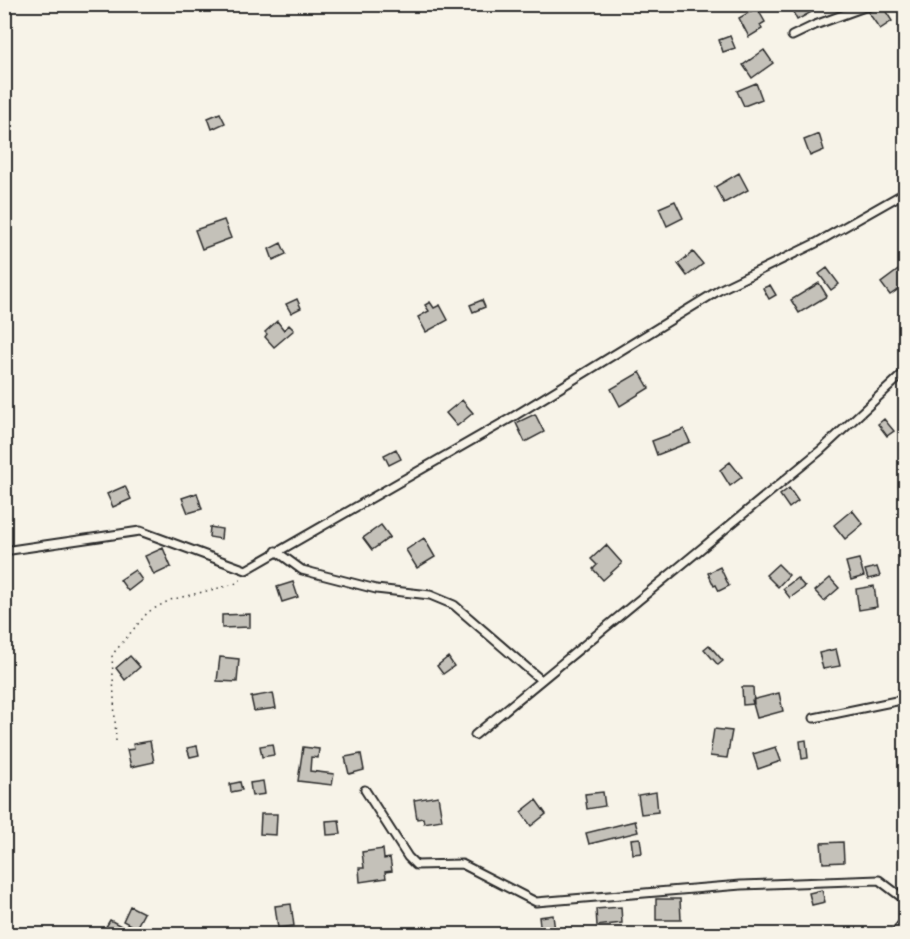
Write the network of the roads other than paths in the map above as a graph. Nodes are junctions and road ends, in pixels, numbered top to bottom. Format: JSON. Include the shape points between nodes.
{"nodes":[{"id":1,"x":873,"y":4,"type":"edge"},
{"id":2,"x":792,"y":36,"type":"dead end"},
{"id":3,"x":906,"y":192,"type":"edge"},
{"id":4,"x":906,"y":371,"type":"edge"},
{"id":5,"x":4,"y":551,"type":"edge"},
{"id":6,"x":276,"y":551,"type":"junction"},
{"id":7,"x":541,"y":680,"type":"junction"},
{"id":8,"x":906,"y":699,"type":"edge"},
{"id":9,"x":814,"y":718,"type":"dead end"},
{"id":10,"x":475,"y":735,"type":"dead end"},
{"id":11,"x":365,"y":790,"type":"dead end"},
{"id":12,"x":906,"y":908,"type":"edge"},
{"id":13,"x":906,"y":919,"type":"edge"},
{"id":14,"x":894,"y":934,"type":"edge"}],
"edges":[{"from":1,"to":2,"type":"street"},
{"from":3,"to":6,"type":"street","via":[[816,243],[721,289],[511,418]]},
{"from":4,"to":7,"type":"street","via":[[821,450]]},
{"from":5,"to":6,"type":"street","via":[[140,531],[246,570]]},
{"from":6,"to":7,"type":"street","via":[[302,570],[454,604]]},
{"from":7,"to":10,"type":"street"},
{"from":8,"to":9,"type":"street"},
{"from":11,"to":12,"type":"street","via":[[416,864],[462,864],[536,902],[741,885],[879,880],[904,899]]},
{"from":13,"to":14,"type":"street"}]}
